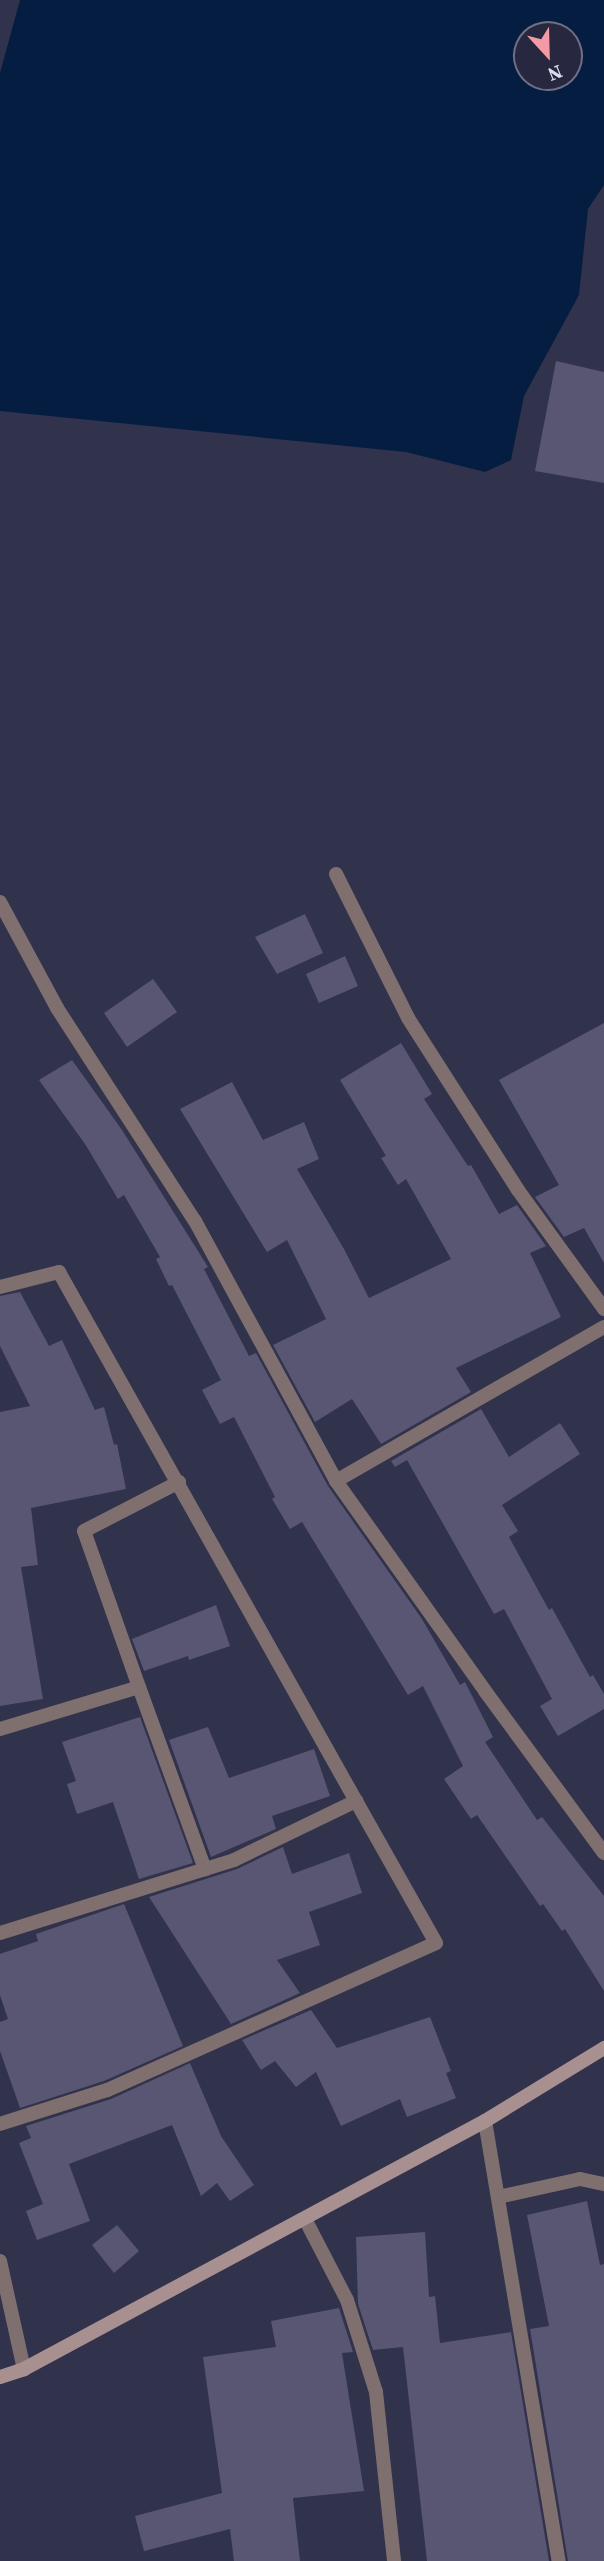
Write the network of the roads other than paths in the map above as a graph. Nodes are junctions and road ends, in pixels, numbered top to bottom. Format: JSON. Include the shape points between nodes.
{"nodes":[{"id":1,"x":336,"y":874,"type":"dead end"},
{"id":2,"x":0,"y":902,"type":"edge"},
{"id":3,"x":0,"y":1287,"type":"edge"},
{"id":4,"x":604,"y":1308,"type":"edge"},
{"id":5,"x":604,"y":1327,"type":"edge"},
{"id":6,"x":336,"y":1481,"type":"junction"},
{"id":7,"x":179,"y":1482,"type":"junction"},
{"id":8,"x":139,"y":1687,"type":"junction"},
{"id":9,"x":0,"y":1729,"type":"edge"},
{"id":10,"x":356,"y":1801,"type":"junction"},
{"id":11,"x":604,"y":1853,"type":"edge"},
{"id":12,"x":205,"y":1869,"type":"junction"},
{"id":13,"x":0,"y":1933,"type":"edge"},
{"id":14,"x":604,"y":2048,"type":"edge"},
{"id":15,"x":485,"y":2121,"type":"junction"},
{"id":16,"x":0,"y":2124,"type":"edge"},
{"id":17,"x":604,"y":2185,"type":"edge"},
{"id":18,"x":498,"y":2197,"type":"junction"},
{"id":19,"x":305,"y":2219,"type":"junction"},
{"id":20,"x":0,"y":2261,"type":"edge"},
{"id":21,"x":24,"y":2369,"type":"junction"},
{"id":22,"x":0,"y":2377,"type":"edge"},
{"id":23,"x":394,"y":2561,"type":"edge"},
{"id":24,"x":559,"y":2561,"type":"edge"}],
"edges":[{"from":1,"to":4,"type":"street","via":[[408,1018],[519,1190]]},
{"from":2,"to":6,"type":"street","via":[[57,1008],[195,1221]]},
{"from":3,"to":7,"type":"street","via":[[59,1272]]},
{"from":5,"to":6,"type":"street"},
{"from":6,"to":11,"type":"street"},
{"from":7,"to":8,"type":"street","via":[[84,1531]]},
{"from":7,"to":10,"type":"street"},
{"from":8,"to":9,"type":"street"},
{"from":8,"to":12,"type":"street"},
{"from":10,"to":12,"type":"street","via":[[234,1860]]},
{"from":10,"to":16,"type":"street","via":[[436,1943],[107,2090]]},
{"from":12,"to":13,"type":"street"},
{"from":14,"to":15,"type":"main road"},
{"from":15,"to":18,"type":"street"},
{"from":15,"to":19,"type":"main road"},
{"from":17,"to":18,"type":"street","via":[[580,2179]]},
{"from":18,"to":24,"type":"street"},
{"from":19,"to":21,"type":"main road"},
{"from":19,"to":23,"type":"street","via":[[346,2300],[376,2392]]},
{"from":20,"to":21,"type":"street"},
{"from":21,"to":22,"type":"main road"}]}
